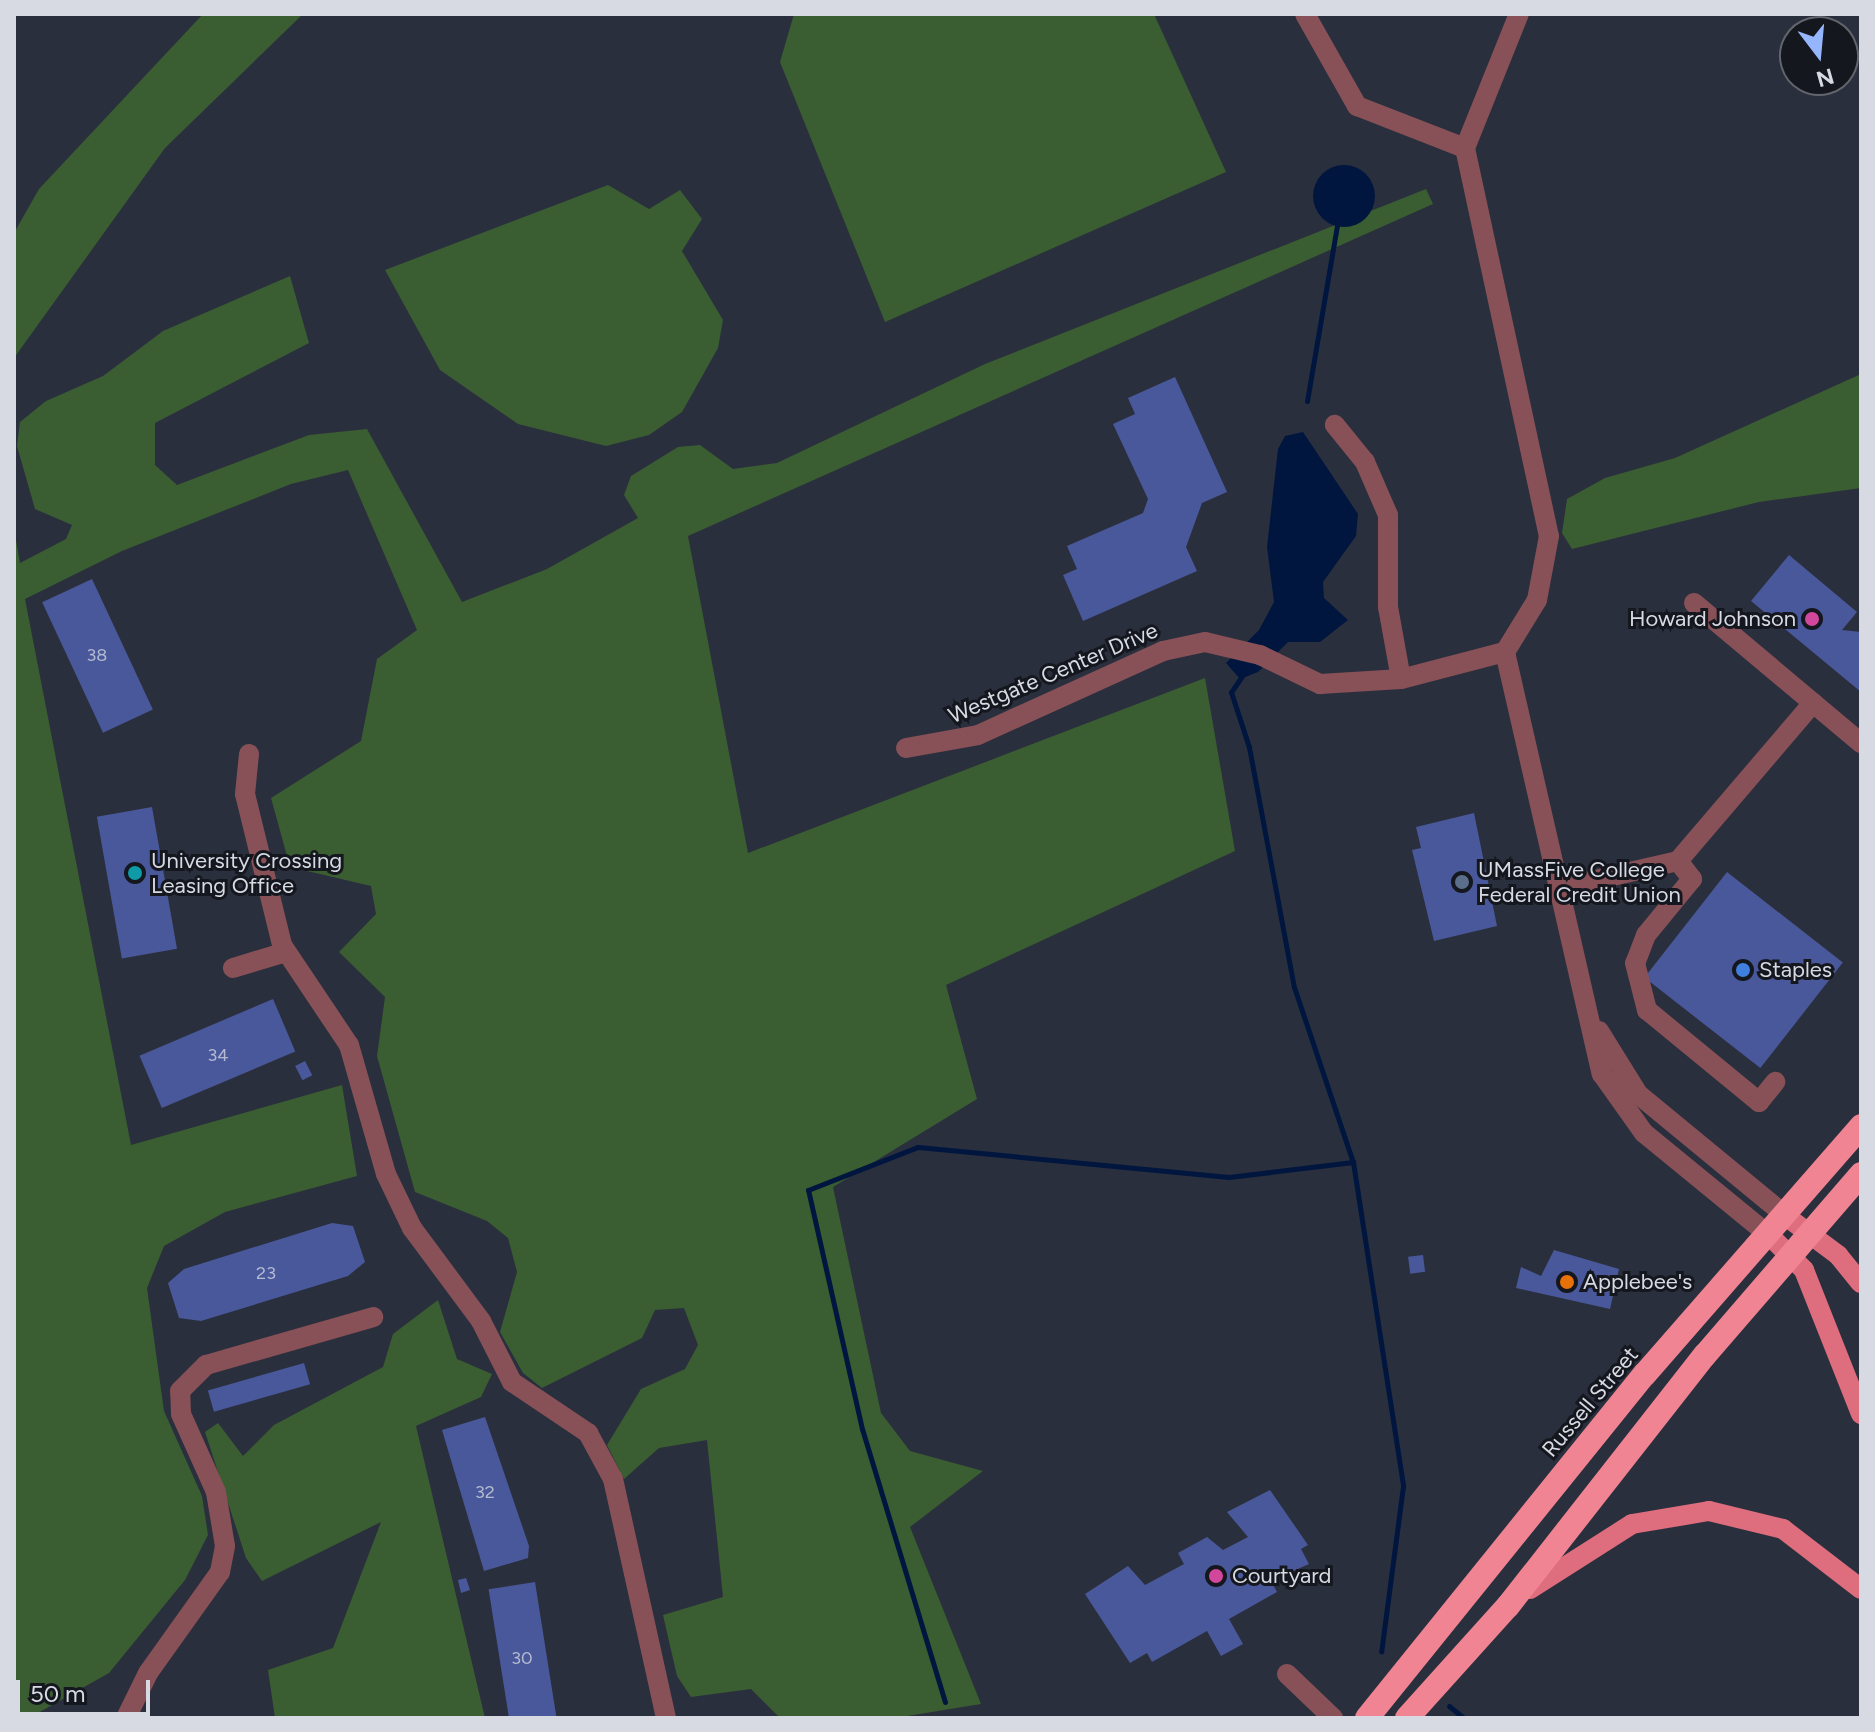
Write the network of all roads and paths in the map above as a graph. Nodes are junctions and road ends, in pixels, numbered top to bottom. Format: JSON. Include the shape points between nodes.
{"nodes":[{"id":1,"x":1305,"y":14,"type":"edge"},
{"id":2,"x":1519,"y":14,"type":"edge"},
{"id":3,"x":1465,"y":148,"type":"junction"},
{"id":4,"x":1335,"y":425,"type":"dead end"},
{"id":5,"x":1694,"y":603,"type":"dead end"},
{"id":6,"x":1505,"y":652,"type":"junction"},
{"id":7,"x":1401,"y":679,"type":"junction"},
{"id":8,"x":1813,"y":703,"type":"junction"},
{"id":9,"x":1861,"y":743,"type":"edge"},
{"id":10,"x":906,"y":748,"type":"dead end"},
{"id":11,"x":249,"y":754,"type":"dead end"},
{"id":12,"x":1678,"y":861,"type":"junction"},
{"id":13,"x":1556,"y":889,"type":"junction"},
{"id":14,"x":286,"y":952,"type":"junction"},
{"id":15,"x":233,"y":968,"type":"dead end"},
{"id":16,"x":1578,"y":979,"type":"junction"},
{"id":17,"x":1775,"y":1082,"type":"dead end"},
{"id":18,"x":1861,"y":1126,"type":"edge"},
{"id":19,"x":1861,"y":1174,"type":"edge"},
{"id":20,"x":1787,"y":1217,"type":"junction"},
{"id":21,"x":1809,"y":1235,"type":"junction"},
{"id":22,"x":1770,"y":1236,"type":"junction"},
{"id":23,"x":1792,"y":1254,"type":"junction"},
{"id":24,"x":1861,"y":1283,"type":"edge"},
{"id":25,"x":373,"y":1317,"type":"dead end"},
{"id":26,"x":1861,"y":1414,"type":"edge"},
{"id":27,"x":1861,"y":1589,"type":"edge"},
{"id":28,"x":1508,"y":1606,"type":"junction"},
{"id":29,"x":1287,"y":1674,"type":"dead end"},
{"id":30,"x":126,"y":1718,"type":"edge"},
{"id":31,"x":666,"y":1718,"type":"edge"},
{"id":32,"x":1333,"y":1718,"type":"edge"},
{"id":33,"x":1367,"y":1718,"type":"edge"},
{"id":34,"x":1407,"y":1718,"type":"edge"}],
"edges":[{"from":1,"to":3,"type":"street","via":[[1357,106]]},
{"from":2,"to":3,"type":"street"},
{"from":3,"to":6,"type":"street","via":[[1549,536],[1537,600]]},
{"from":4,"to":7,"type":"street","via":[[1365,462],[1388,515],[1388,607]]},
{"from":5,"to":8,"type":"street"},
{"from":6,"to":7,"type":"street","name":"Westgate Center Drive"},
{"from":6,"to":13,"type":"street"},
{"from":7,"to":10,"type":"street","name":"Westgate Center Drive","via":[[1339,687],[1230,646],[1163,651],[978,735]]},
{"from":8,"to":9,"type":"street"},
{"from":8,"to":12,"type":"street"},
{"from":11,"to":14,"type":"street","via":[[245,794]]},
{"from":12,"to":13,"type":"street"},
{"from":12,"to":17,"type":"street","via":[[1692,879],[1646,935],[1635,963],[1647,1010],[1759,1102]]},
{"from":13,"to":16,"type":"street"},
{"from":14,"to":15,"type":"street"},
{"from":14,"to":31,"type":"street","via":[[349,1045],[386,1174],[412,1228],[481,1321],[512,1382],[588,1433],[613,1479]]},
{"from":16,"to":20,"type":"street","via":[[1608,1051],[1638,1094]]},
{"from":16,"to":22,"type":"street","via":[[1602,1074],[1628,1114],[1695,1181]]},
{"from":18,"to":20,"type":"highway","name":"Russell Street"},
{"from":19,"to":21,"type":"highway"},
{"from":20,"to":21,"type":"main road"},
{"from":20,"to":22,"type":"highway","name":"Russell Street"},
{"from":21,"to":23,"type":"highway"},
{"from":21,"to":24,"type":"main road"},
{"from":22,"to":23,"type":"main road"},
{"from":22,"to":33,"type":"highway","name":"Russell Street","via":[[1645,1374]]},
{"from":23,"to":26,"type":"main road"},
{"from":23,"to":28,"type":"highway"},
{"from":25,"to":30,"type":"street","via":[[206,1365],[180,1391],[181,1414],[220,1505],[225,1546],[220,1572],[148,1673]]},
{"from":27,"to":28,"type":"main road","via":[[1783,1529],[1747,1516],[1682,1512],[1609,1534]]},
{"from":28,"to":34,"type":"highway"},
{"from":29,"to":32,"type":"street"}]}
